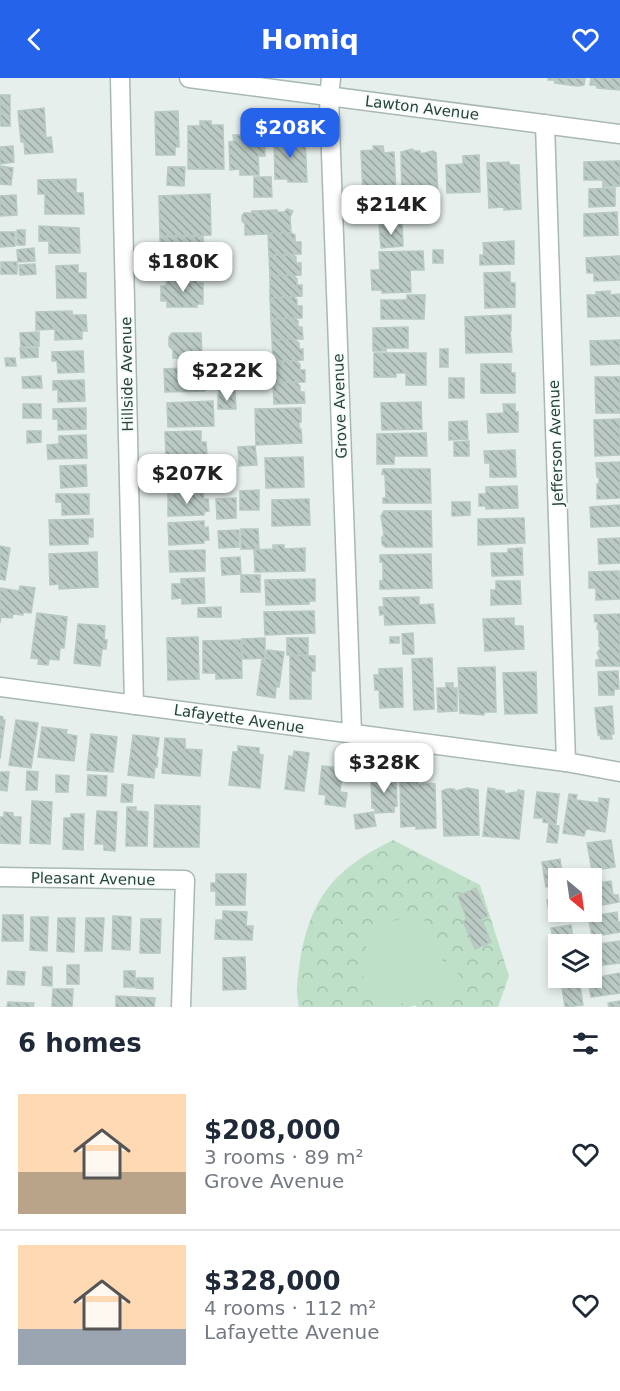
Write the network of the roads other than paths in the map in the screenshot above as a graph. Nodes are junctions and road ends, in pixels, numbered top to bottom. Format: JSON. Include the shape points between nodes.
{"nodes":[{"id":1,"x":120,"y":78,"type":"edge"},
{"id":2,"x":189,"y":78,"type":"edge"},
{"id":3,"x":331,"y":78,"type":"edge"},
{"id":4,"x":329,"y":96,"type":"junction"},
{"id":5,"x":545,"y":124,"type":"junction"},
{"id":6,"x":620,"y":134,"type":"edge"},
{"id":7,"x":0,"y":687,"type":"edge"},
{"id":8,"x":134,"y":705,"type":"junction"},
{"id":9,"x":352,"y":734,"type":"junction"},
{"id":10,"x":566,"y":762,"type":"junction"},
{"id":11,"x":620,"y":772,"type":"edge"},
{"id":12,"x":0,"y":877,"type":"edge"},
{"id":13,"x":181,"y":1007,"type":"edge"}],
"edges":[{"from":1,"to":8,"type":"street","name":"Hillside Avenue"},
{"from":2,"to":4,"type":"street","name":"Lawton Avenue"},
{"from":3,"to":4,"type":"street","name":"Grove Avenue"},
{"from":4,"to":5,"type":"street","name":"Lawton Avenue"},
{"from":4,"to":9,"type":"street","name":"Grove Avenue"},
{"from":5,"to":6,"type":"street","name":"Lawton Avenue"},
{"from":5,"to":10,"type":"street","name":"Jefferson Avenue"},
{"from":7,"to":8,"type":"street","name":"Lafayette Avenue"},
{"from":8,"to":9,"type":"street","name":"Lafayette Avenue"},
{"from":9,"to":10,"type":"street","name":"Lafayette Avenue"},
{"from":10,"to":11,"type":"street","name":"Lafayette Avenue"},
{"from":12,"to":13,"type":"street","name":"Pleasant Avenue","via":[[185,880]]}]}
